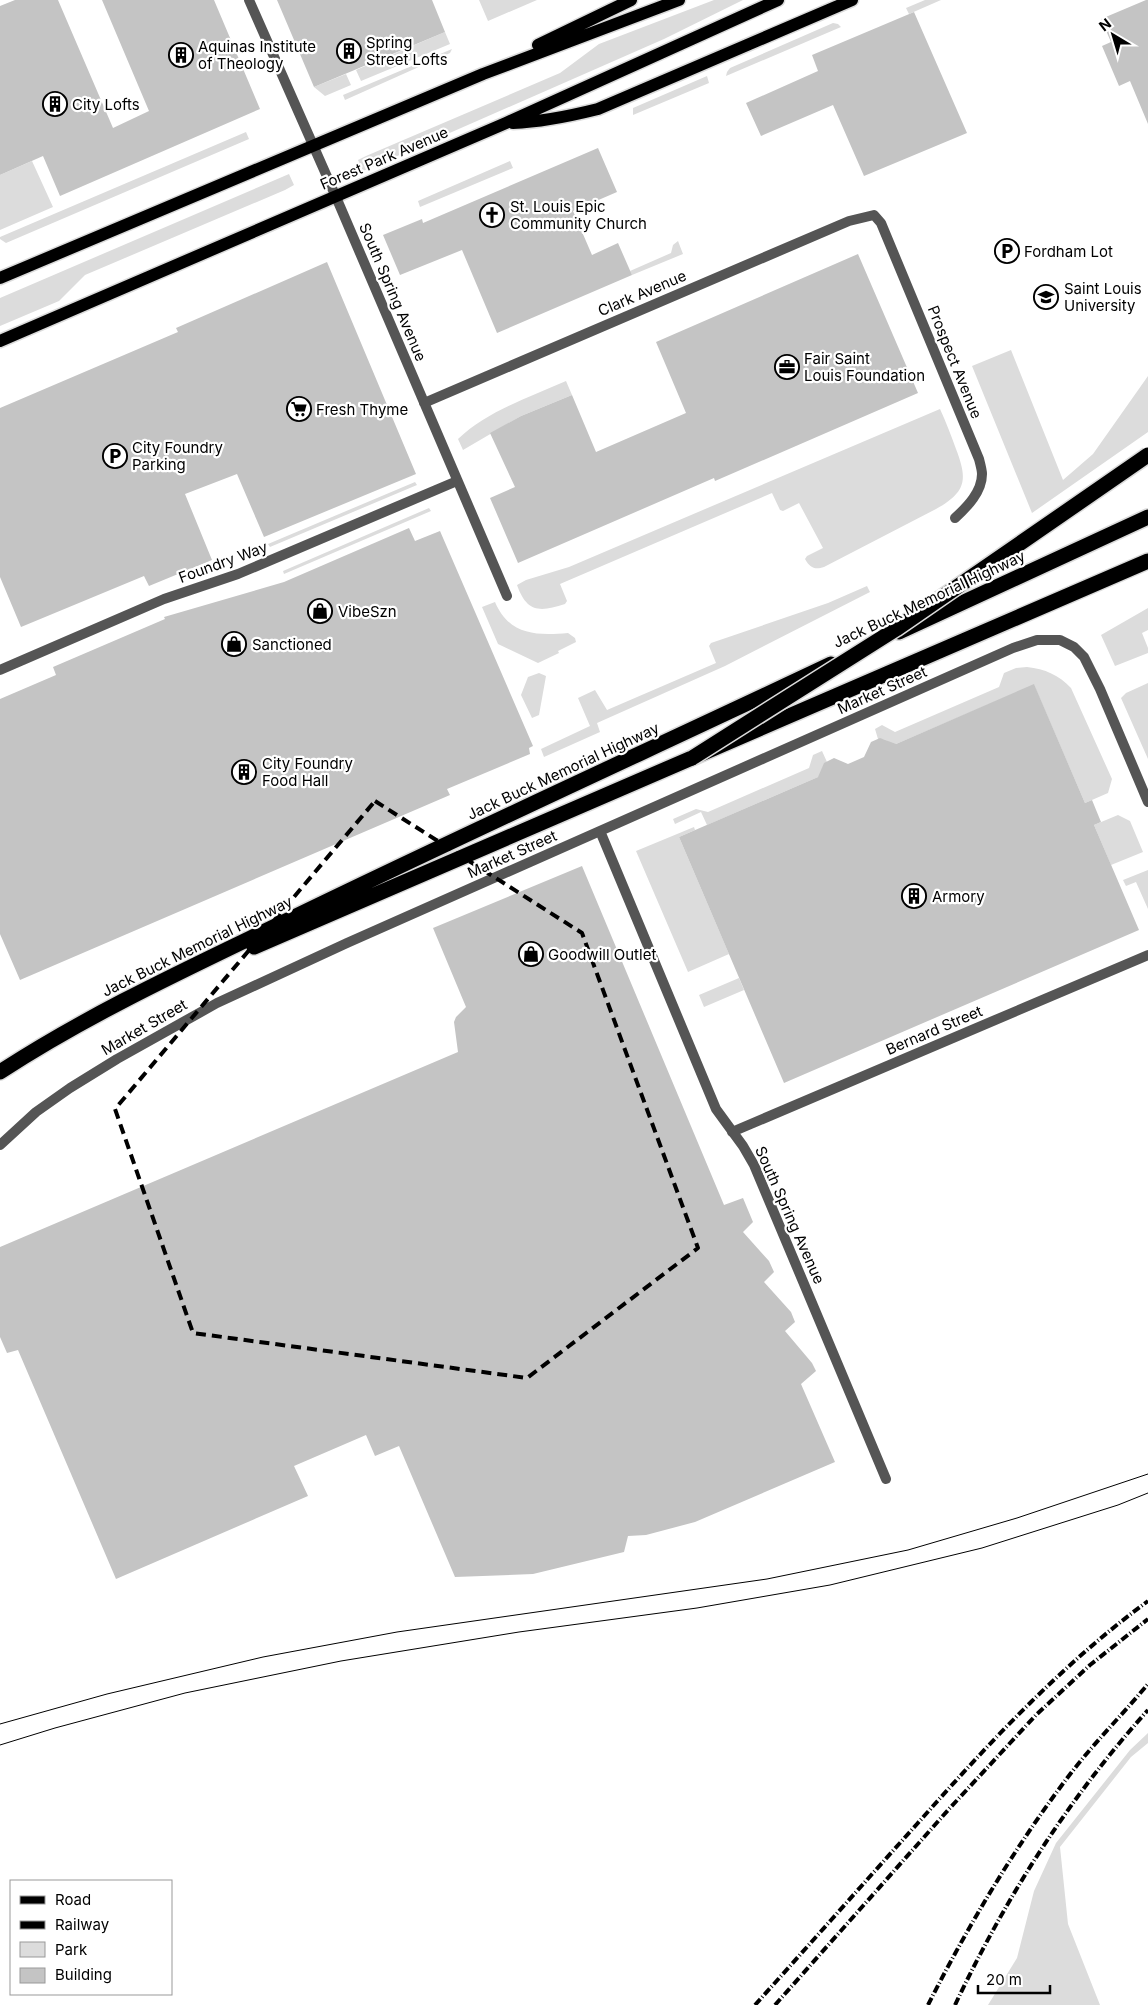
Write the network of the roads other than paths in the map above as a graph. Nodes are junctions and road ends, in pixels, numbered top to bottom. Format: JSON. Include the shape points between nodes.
{"nodes":[{"id":1,"x":250,"y":0,"type":"edge"},
{"id":2,"x":631,"y":0,"type":"edge"},
{"id":3,"x":680,"y":0,"type":"edge"},
{"id":4,"x":778,"y":0,"type":"edge"},
{"id":5,"x":852,"y":0,"type":"edge"},
{"id":6,"x":483,"y":74,"type":"junction"},
{"id":7,"x":506,"y":123,"type":"junction"},
{"id":8,"x":313,"y":145,"type":"junction"},
{"id":9,"x":336,"y":197,"type":"junction"},
{"id":10,"x":874,"y":215,"type":"joint"},
{"id":11,"x":0,"y":278,"type":"edge"},
{"id":12,"x":0,"y":341,"type":"edge"},
{"id":13,"x":424,"y":403,"type":"junction"},
{"id":14,"x":1148,"y":455,"type":"edge"},
{"id":15,"x":457,"y":481,"type":"junction"},
{"id":16,"x":1148,"y":517,"type":"edge"},
{"id":17,"x":955,"y":518,"type":"dead end"},
{"id":18,"x":1148,"y":523,"type":"edge"},
{"id":19,"x":1131,"y":524,"type":"junction"},
{"id":20,"x":1148,"y":561,"type":"edge"},
{"id":21,"x":507,"y":596,"type":"dead end"},
{"id":22,"x":0,"y":670,"type":"edge"},
{"id":23,"x":692,"y":758,"type":"junction"},
{"id":24,"x":1148,"y":802,"type":"edge"},
{"id":25,"x":600,"y":831,"type":"junction"},
{"id":26,"x":1148,"y":955,"type":"edge"},
{"id":27,"x":0,"y":1072,"type":"edge"},
{"id":28,"x":0,"y":1078,"type":"edge"},
{"id":29,"x":732,"y":1132,"type":"junction"},
{"id":30,"x":0,"y":1145,"type":"edge"},
{"id":31,"x":886,"y":1479,"type":"dead end"}],
"edges":[{"from":1,"to":8,"type":"street","name":"South Spring Avenue"},
{"from":2,"to":6,"type":"main road"},
{"from":3,"to":6,"type":"main road"},
{"from":4,"to":7,"type":"main road","name":"Forest Park Avenue"},
{"from":5,"to":7,"type":"main road","via":[[598,109],[534,122]]},
{"from":6,"to":8,"type":"main road"},
{"from":7,"to":9,"type":"main road","name":"Forest Park Avenue"},
{"from":8,"to":9,"type":"street","name":"South Spring Avenue"},
{"from":8,"to":11,"type":"main road"},
{"from":9,"to":12,"type":"main road","name":"Forest Park Avenue"},
{"from":9,"to":13,"type":"street","name":"South Spring Avenue"},
{"from":10,"to":13,"type":"street","name":"Clark Avenue","via":[[849,221]]},
{"from":10,"to":17,"type":"street","name":"Prospect Avenue","via":[[882,224],[978,459],[982,474],[978,488],[969,505]]},
{"from":13,"to":15,"type":"street","name":"South Spring Avenue"},
{"from":14,"to":23,"type":"highway","bridge":true,"via":[[896,629]]},
{"from":15,"to":21,"type":"street","name":"South Spring Avenue"},
{"from":15,"to":22,"type":"street","name":"Foundry Way","via":[[266,563],[164,600]]},
{"from":16,"to":19,"type":"highway","name":"Jack Buck Memorial Highway"},
{"from":18,"to":19,"type":"highway"},
{"from":19,"to":27,"type":"highway","name":"Jack Buck Memorial Highway","via":[[336,897],[92,1018]]},
{"from":20,"to":23,"type":"highway","name":"Jack Buck Memorial Highway","bridge":true},
{"from":23,"to":28,"type":"highway","name":"Jack Buck Memorial Highway","via":[[173,985],[93,1025]]},
{"from":24,"to":25,"type":"street","name":"Market Street","via":[[1084,657],[1060,640],[1038,640],[1013,648]]},
{"from":25,"to":29,"type":"street","name":"South Spring Avenue","via":[[716,1109]]},
{"from":25,"to":30,"type":"street","name":"Market Street","via":[[284,971],[201,1012],[70,1088],[36,1112]]},
{"from":26,"to":29,"type":"street","name":"Bernard Street"},
{"from":29,"to":31,"type":"street","name":"South Spring Avenue","via":[[754,1165]]}]}
